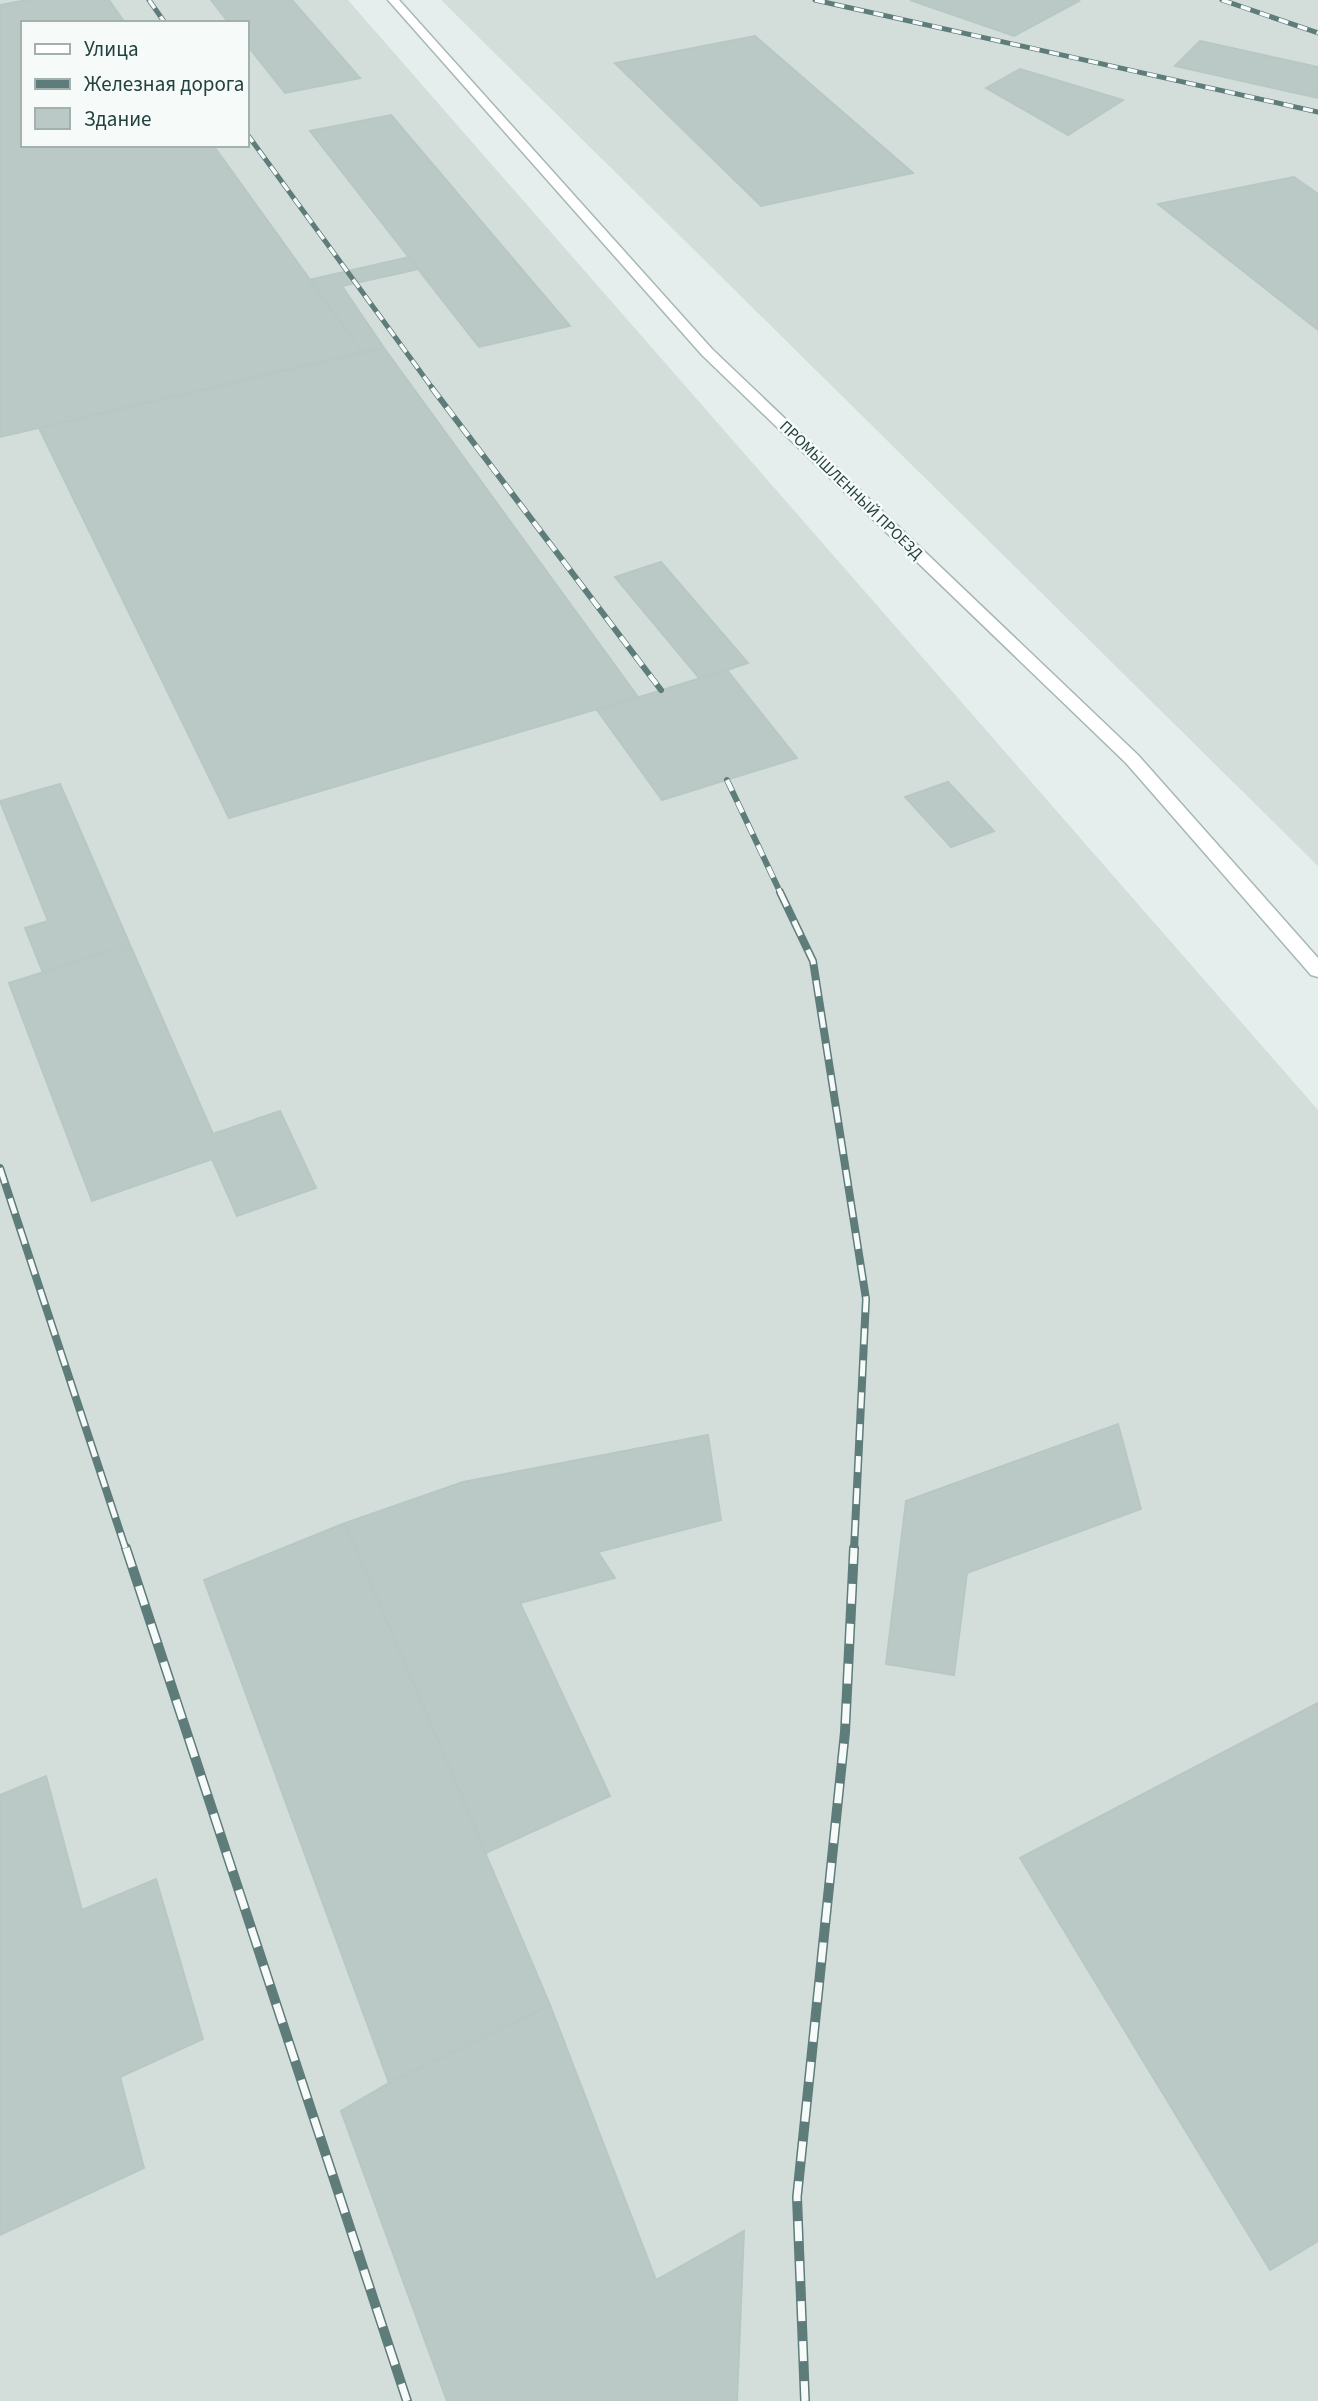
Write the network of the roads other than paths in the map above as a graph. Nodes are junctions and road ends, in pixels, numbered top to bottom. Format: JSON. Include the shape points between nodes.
{"nodes":[{"id":1,"x":393,"y":0,"type":"edge"},
{"id":2,"x":1318,"y":970,"type":"edge"}],
"edges":[{"from":1,"to":2,"type":"street","name":"ПРОМЫШЛЕННЫЙ ПРОЕЗД","via":[[707,352],[1132,759]]}]}
